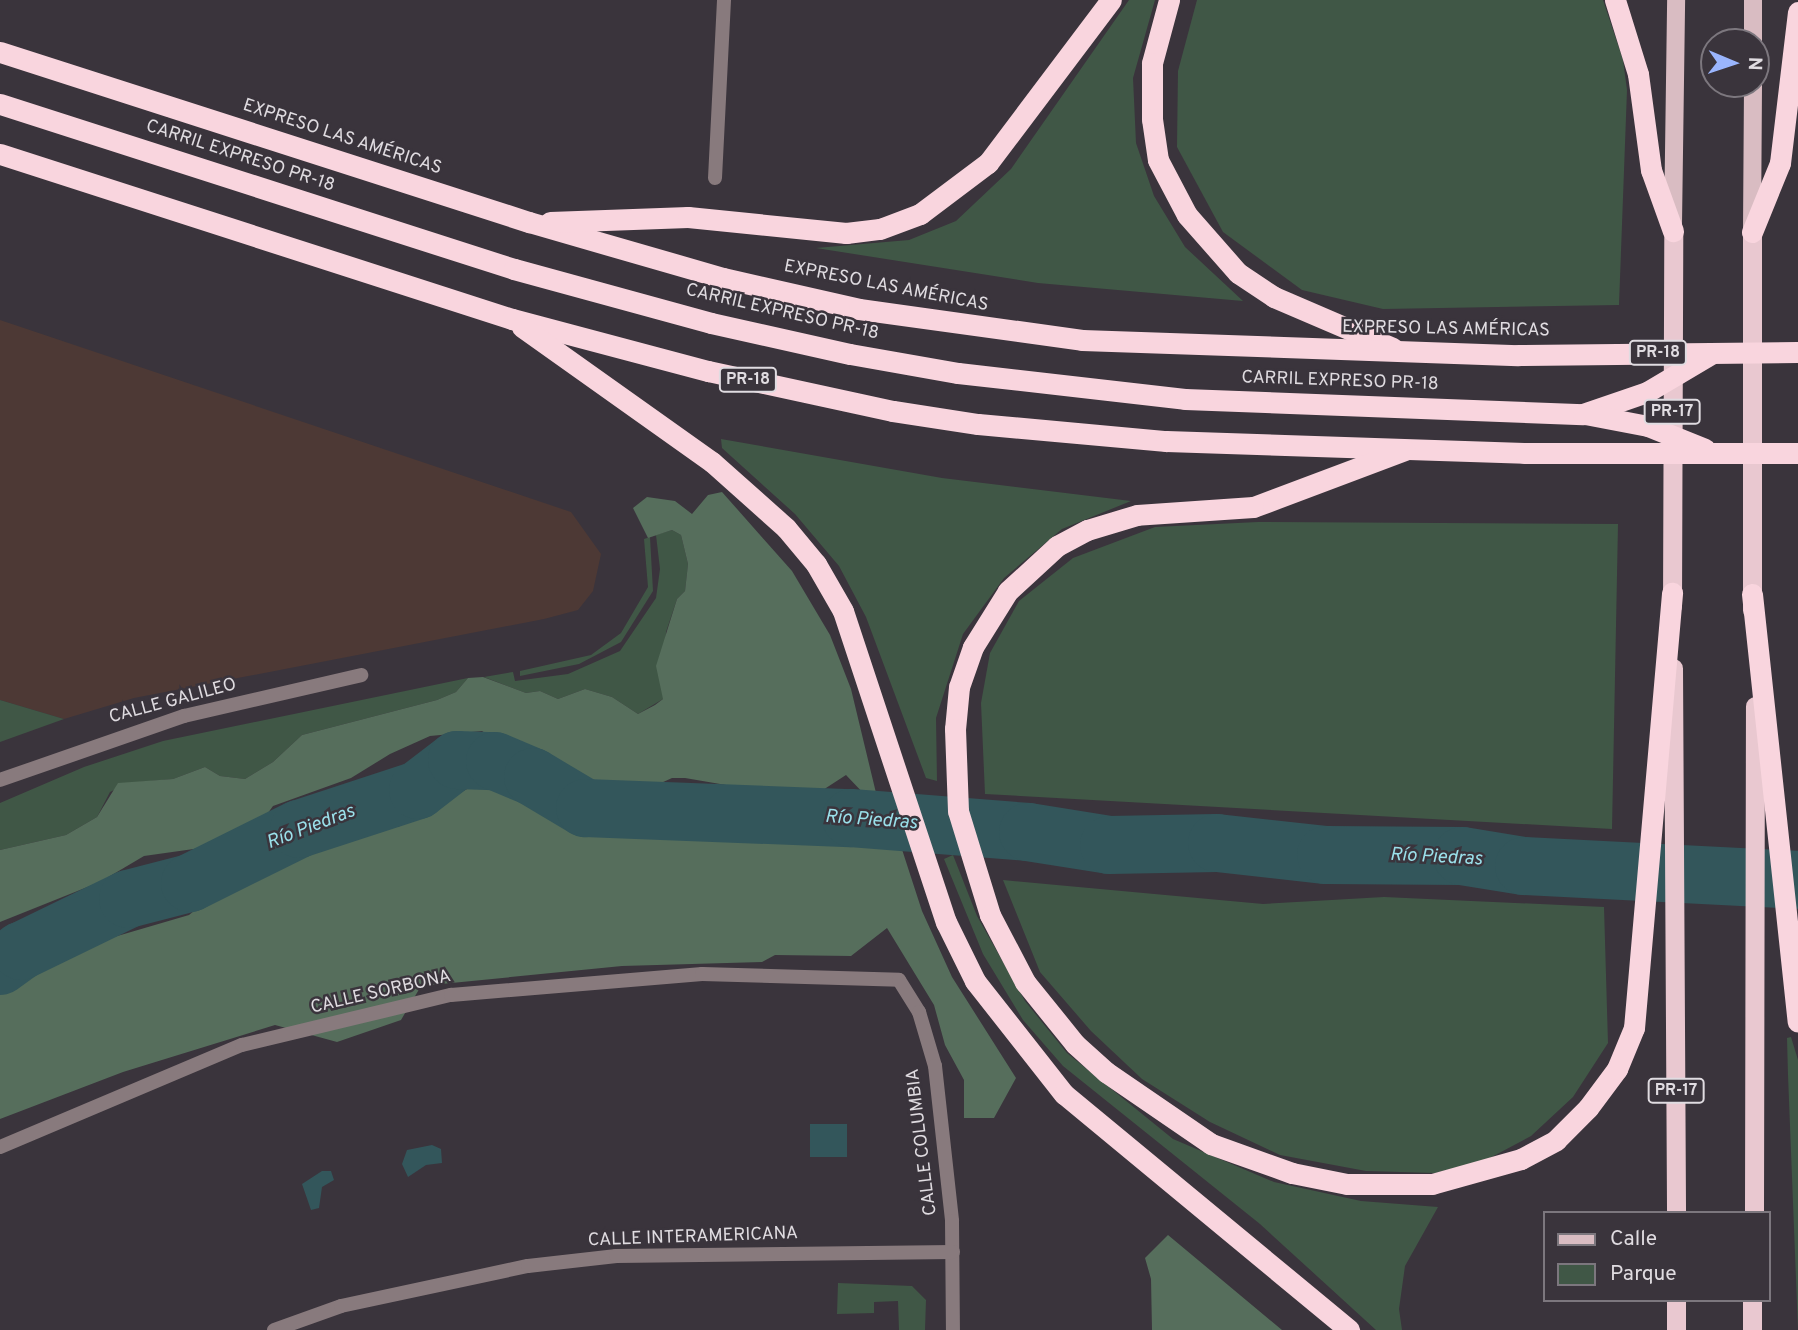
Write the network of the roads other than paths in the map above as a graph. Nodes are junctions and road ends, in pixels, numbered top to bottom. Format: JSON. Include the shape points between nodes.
{"nodes":[{"id":1,"x":724,"y":0,"type":"edge"},
{"id":2,"x":1111,"y":0,"type":"edge"},
{"id":3,"x":1169,"y":0,"type":"edge"},
{"id":4,"x":1615,"y":0,"type":"edge"},
{"id":5,"x":1676,"y":0,"type":"edge"},
{"id":6,"x":1753,"y":0,"type":"edge"},
{"id":7,"x":1798,"y":12,"type":"edge"},
{"id":8,"x":1753,"y":28,"type":"edge"},
{"id":9,"x":0,"y":52,"type":"edge"},
{"id":10,"x":1753,"y":98,"type":"edge"},
{"id":11,"x":0,"y":104,"type":"edge"},
{"id":12,"x":0,"y":154,"type":"edge"},
{"id":13,"x":715,"y":178,"type":"dead end"},
{"id":14,"x":529,"y":222,"type":"junction"},
{"id":15,"x":1673,"y":231,"type":"junction"},
{"id":16,"x":1752,"y":232,"type":"junction"},
{"id":17,"x":512,"y":319,"type":"junction"},
{"id":18,"x":1713,"y":352,"type":"junction"},
{"id":19,"x":1798,"y":352,"type":"edge"},
{"id":20,"x":1404,"y":354,"type":"junction"},
{"id":21,"x":1583,"y":414,"type":"junction"},
{"id":22,"x":1405,"y":450,"type":"junction"},
{"id":23,"x":1714,"y":453,"type":"junction"},
{"id":24,"x":1798,"y":453,"type":"edge"},
{"id":25,"x":1672,"y":593,"type":"junction"},
{"id":26,"x":1752,"y":594,"type":"joint"},
{"id":27,"x":361,"y":675,"type":"dead end"},
{"id":28,"x":0,"y":780,"type":"edge"},
{"id":29,"x":1766,"y":791,"type":"junction"},
{"id":30,"x":792,"y":977,"type":"joint"},
{"id":31,"x":1798,"y":1022,"type":"edge"},
{"id":32,"x":0,"y":1147,"type":"edge"},
{"id":33,"x":1676,"y":1211,"type":"edge"},
{"id":34,"x":1754,"y":1211,"type":"edge"},
{"id":35,"x":953,"y":1252,"type":"junction"},
{"id":36,"x":1676,"y":1302,"type":"edge"},
{"id":37,"x":1752,"y":1302,"type":"edge"},
{"id":38,"x":274,"y":1330,"type":"edge"},
{"id":39,"x":953,"y":1330,"type":"edge"},
{"id":40,"x":1349,"y":1330,"type":"edge"},
{"id":41,"x":1676,"y":1330,"type":"edge"},
{"id":42,"x":1752,"y":1330,"type":"edge"}],
"edges":[{"from":1,"to":13,"type":"street"},
{"from":2,"to":14,"type":"highway","via":[[988,163],[919,214],[880,229],[846,233],[688,217]]},
{"from":3,"to":20,"type":"highway","via":[[1152,63],[1152,119],[1158,160],[1187,215],[1238,273],[1274,297]]},
{"from":4,"to":15,"type":"highway","via":[[1638,74],[1651,170]]},
{"from":5,"to":15,"type":"main road","number":"PR-17"},
{"from":6,"to":8,"type":"main road"},
{"from":7,"to":16,"type":"highway","via":[[1780,163]]},
{"from":9,"to":14,"type":"highway","name":"EXPRESO LAS AMÉRICAS","number":"PR-18"},
{"from":10,"to":16,"type":"main road"},
{"from":11,"to":21,"type":"highway","name":"CARRIL EXPRESO PR-18","via":[[514,269],[711,323],[850,354],[958,373],[1185,399]]},
{"from":12,"to":17,"type":"highway","number":"PR-18"},
{"from":14,"to":20,"type":"highway","name":"EXPRESO LAS AMÉRICAS","number":"PR-18","via":[[723,278],[969,328],[1174,346]]},
{"from":15,"to":25,"type":"highway","number":"PR-17"},
{"from":16,"to":26,"type":"highway"},
{"from":17,"to":22,"type":"highway","number":"PR-18","via":[[827,398],[978,424],[1166,442]]},
{"from":17,"to":40,"type":"highway","via":[[712,461],[786,528],[816,564],[843,611],[946,922],[975,981],[1064,1094]]},
{"from":18,"to":19,"type":"highway","name":"EXPRESO LAS AMÉRICAS","number":"PR-18","bridge":true},
{"from":18,"to":20,"type":"highway","name":"EXPRESO LAS AMÉRICAS","number":"PR-18","bridge":true},
{"from":18,"to":21,"type":"highway","bridge":true,"via":[[1647,392]]},
{"from":21,"to":23,"type":"highway","bridge":true,"via":[[1648,426]]},
{"from":22,"to":23,"type":"highway","number":"PR-18","bridge":true},
{"from":22,"to":25,"type":"highway","via":[[1253,507],[1137,515],[1087,530],[1057,546],[1008,591],[972,648],[959,687],[955,729],[958,811],[990,915],[1025,982],[1075,1044],[1107,1072],[1211,1144],[1292,1173],[1395,1187],[1474,1175],[1521,1159],[1556,1140],[1588,1108],[1625,1053],[1634,1028]]},
{"from":23,"to":24,"type":"highway","number":"PR-18","bridge":true},
{"from":25,"to":33,"type":"highway","number":"PR-17"},
{"from":26,"to":29,"type":"highway"},
{"from":27,"to":28,"type":"street","name":"CALLE GALILEO","via":[[184,716]]},
{"from":29,"to":31,"type":"highway"},
{"from":29,"to":34,"type":"highway"},
{"from":30,"to":32,"type":"street","name":"CALLE SORBONA","via":[[702,974],[451,995],[242,1045]]},
{"from":30,"to":35,"type":"street","name":"CALLE COLUMBIA","via":[[899,980],[919,1012],[935,1066]]},
{"from":35,"to":38,"type":"street","name":"CALLE INTERAMERICANA","via":[[616,1256],[528,1266],[341,1306]]},
{"from":35,"to":39,"type":"street","name":"CALLE COLUMBIA"},
{"from":36,"to":41,"type":"highway"},
{"from":37,"to":42,"type":"highway"}]}
